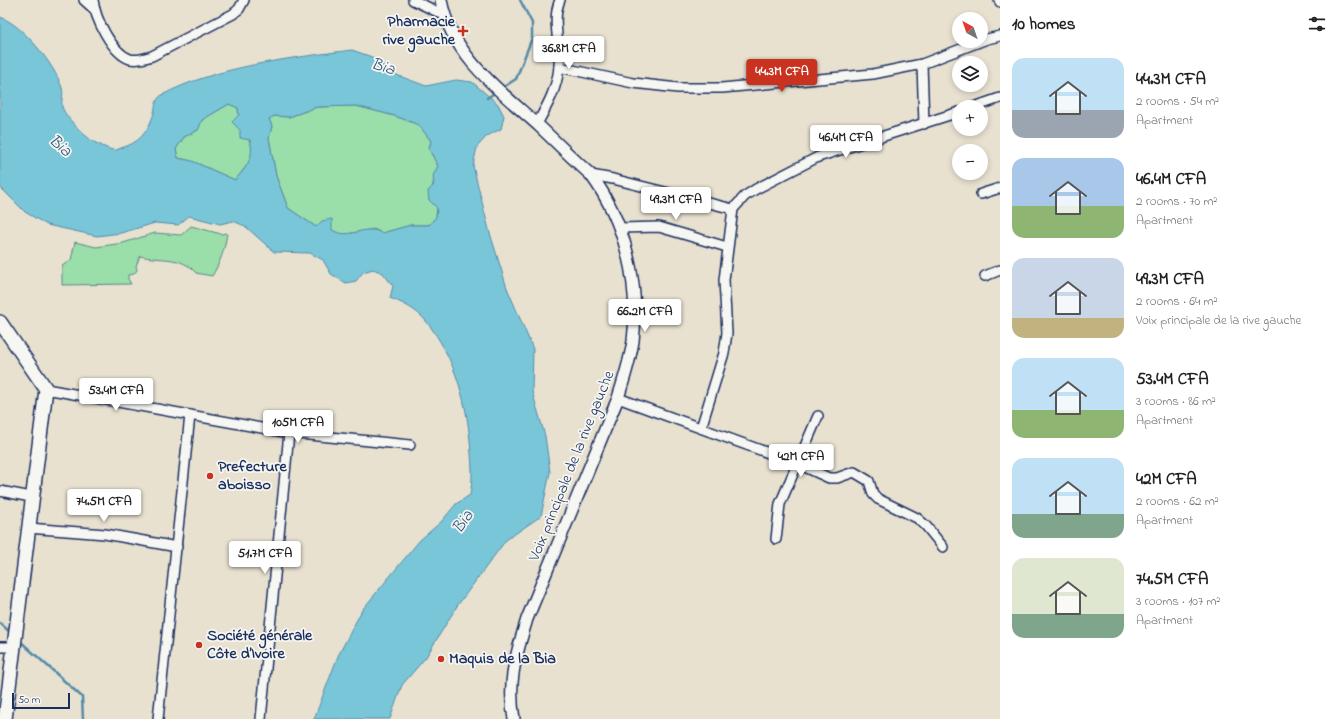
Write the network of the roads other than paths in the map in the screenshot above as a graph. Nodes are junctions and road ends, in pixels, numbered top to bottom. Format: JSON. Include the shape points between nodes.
{"nodes":[{"id":1,"x":84,"y":0,"type":"edge"},
{"id":2,"x":93,"y":0,"type":"edge"},
{"id":3,"x":244,"y":0,"type":"edge"},
{"id":4,"x":413,"y":0,"type":"edge"},
{"id":5,"x":560,"y":0,"type":"edge"},
{"id":6,"x":444,"y":6,"type":"edge"},
{"id":7,"x":95,"y":10,"type":"junction"},
{"id":8,"x":1000,"y":36,"type":"edge"},
{"id":9,"x":922,"y":64,"type":"junction"},
{"id":10,"x":559,"y":67,"type":"junction"},
{"id":11,"x":1000,"y":98,"type":"edge"},
{"id":12,"x":988,"y":102,"type":"edge"},
{"id":13,"x":952,"y":114,"type":"edge"},
{"id":14,"x":537,"y":124,"type":"junction"},
{"id":15,"x":924,"y":124,"type":"junction"},
{"id":16,"x":591,"y":175,"type":"junction"},
{"id":17,"x":1000,"y":188,"type":"edge"},
{"id":18,"x":981,"y":194,"type":"dead end"},
{"id":19,"x":733,"y":209,"type":"junction"},
{"id":20,"x":620,"y":228,"type":"junction"},
{"id":21,"x":727,"y":247,"type":"junction"},
{"id":22,"x":1000,"y":270,"type":"edge"},
{"id":23,"x":985,"y":276,"type":"dead end"},
{"id":24,"x":0,"y":322,"type":"edge"},
{"id":25,"x":46,"y":389,"type":"junction"},
{"id":26,"x":618,"y":398,"type":"junction"},
{"id":27,"x":190,"y":415,"type":"junction"},
{"id":28,"x":818,"y":416,"type":"dead end"},
{"id":29,"x":701,"y":428,"type":"junction"},
{"id":30,"x":289,"y":433,"type":"junction"},
{"id":31,"x":410,"y":445,"type":"dead end"},
{"id":32,"x":796,"y":463,"type":"junction"},
{"id":33,"x":0,"y":491,"type":"edge"},
{"id":34,"x":32,"y":497,"type":"junction"},
{"id":35,"x":28,"y":528,"type":"junction"},
{"id":36,"x":776,"y":539,"type":"dead end"},
{"id":37,"x":177,"y":547,"type":"junction"},
{"id":38,"x":943,"y":547,"type":"dead end"},
{"id":39,"x":14,"y":646,"type":"junction"},
{"id":40,"x":0,"y":647,"type":"edge"},
{"id":41,"x":5,"y":719,"type":"edge"},
{"id":42,"x":158,"y":719,"type":"edge"},
{"id":43,"x":262,"y":719,"type":"edge"},
{"id":44,"x":514,"y":719,"type":"edge"}],
"edges":[{"from":1,"to":7,"type":"street"},
{"from":2,"to":7,"type":"street"},
{"from":3,"to":7,"type":"street","via":[[233,14],[152,56],[138,60],[129,58],[116,49]]},
{"from":4,"to":6,"type":"street"},
{"from":5,"to":10,"type":"street","via":[[557,14]]},
{"from":6,"to":14,"type":"street","name":"Voix principale de la rive gauche","via":[[464,52],[480,72]]},
{"from":8,"to":9,"type":"street"},
{"from":9,"to":10,"type":"street","via":[[873,74],[722,88],[678,88],[632,83]]},
{"from":9,"to":15,"type":"street"},
{"from":10,"to":14,"type":"street","via":[[555,91]]},
{"from":11,"to":12,"type":"street"},
{"from":13,"to":15,"type":"street"},
{"from":14,"to":16,"type":"street","name":"Voix principale de la rive gauche"},
{"from":15,"to":19,"type":"street","via":[[818,157],[756,189]]},
{"from":16,"to":19,"type":"street"},
{"from":16,"to":20,"type":"street","name":"Voix principale de la rive gauche","via":[[604,193]]},
{"from":17,"to":18,"type":"street"},
{"from":19,"to":21,"type":"street"},
{"from":20,"to":21,"type":"street","via":[[659,227]]},
{"from":20,"to":26,"type":"street","name":"Voix principale de la rive gauche","via":[[635,310],[632,348]]},
{"from":21,"to":29,"type":"street","via":[[724,280],[727,333],[724,353]]},
{"from":22,"to":23,"type":"street"},
{"from":24,"to":25,"type":"main road"},
{"from":25,"to":27,"type":"street"},
{"from":25,"to":34,"type":"main road"},
{"from":26,"to":29,"type":"street"},
{"from":26,"to":44,"type":"street","name":"Voix principale de la rive gauche","via":[[527,619],[512,672],[510,693]]},
{"from":27,"to":30,"type":"street"},
{"from":27,"to":37,"type":"street"},
{"from":28,"to":32,"type":"street"},
{"from":29,"to":32,"type":"street"},
{"from":30,"to":31,"type":"street"},
{"from":30,"to":43,"type":"street"},
{"from":32,"to":36,"type":"street","via":[[780,504]]},
{"from":32,"to":38,"type":"street","via":[[829,478],[837,478],[850,472],[858,474],[868,481],[876,497],[917,518]]},
{"from":33,"to":34,"type":"street"},
{"from":34,"to":35,"type":"main road"},
{"from":35,"to":37,"type":"street","via":[[105,534]]},
{"from":35,"to":39,"type":"main road"},
{"from":37,"to":42,"type":"street"},
{"from":39,"to":40,"type":"street"},
{"from":39,"to":41,"type":"main road"}]}
